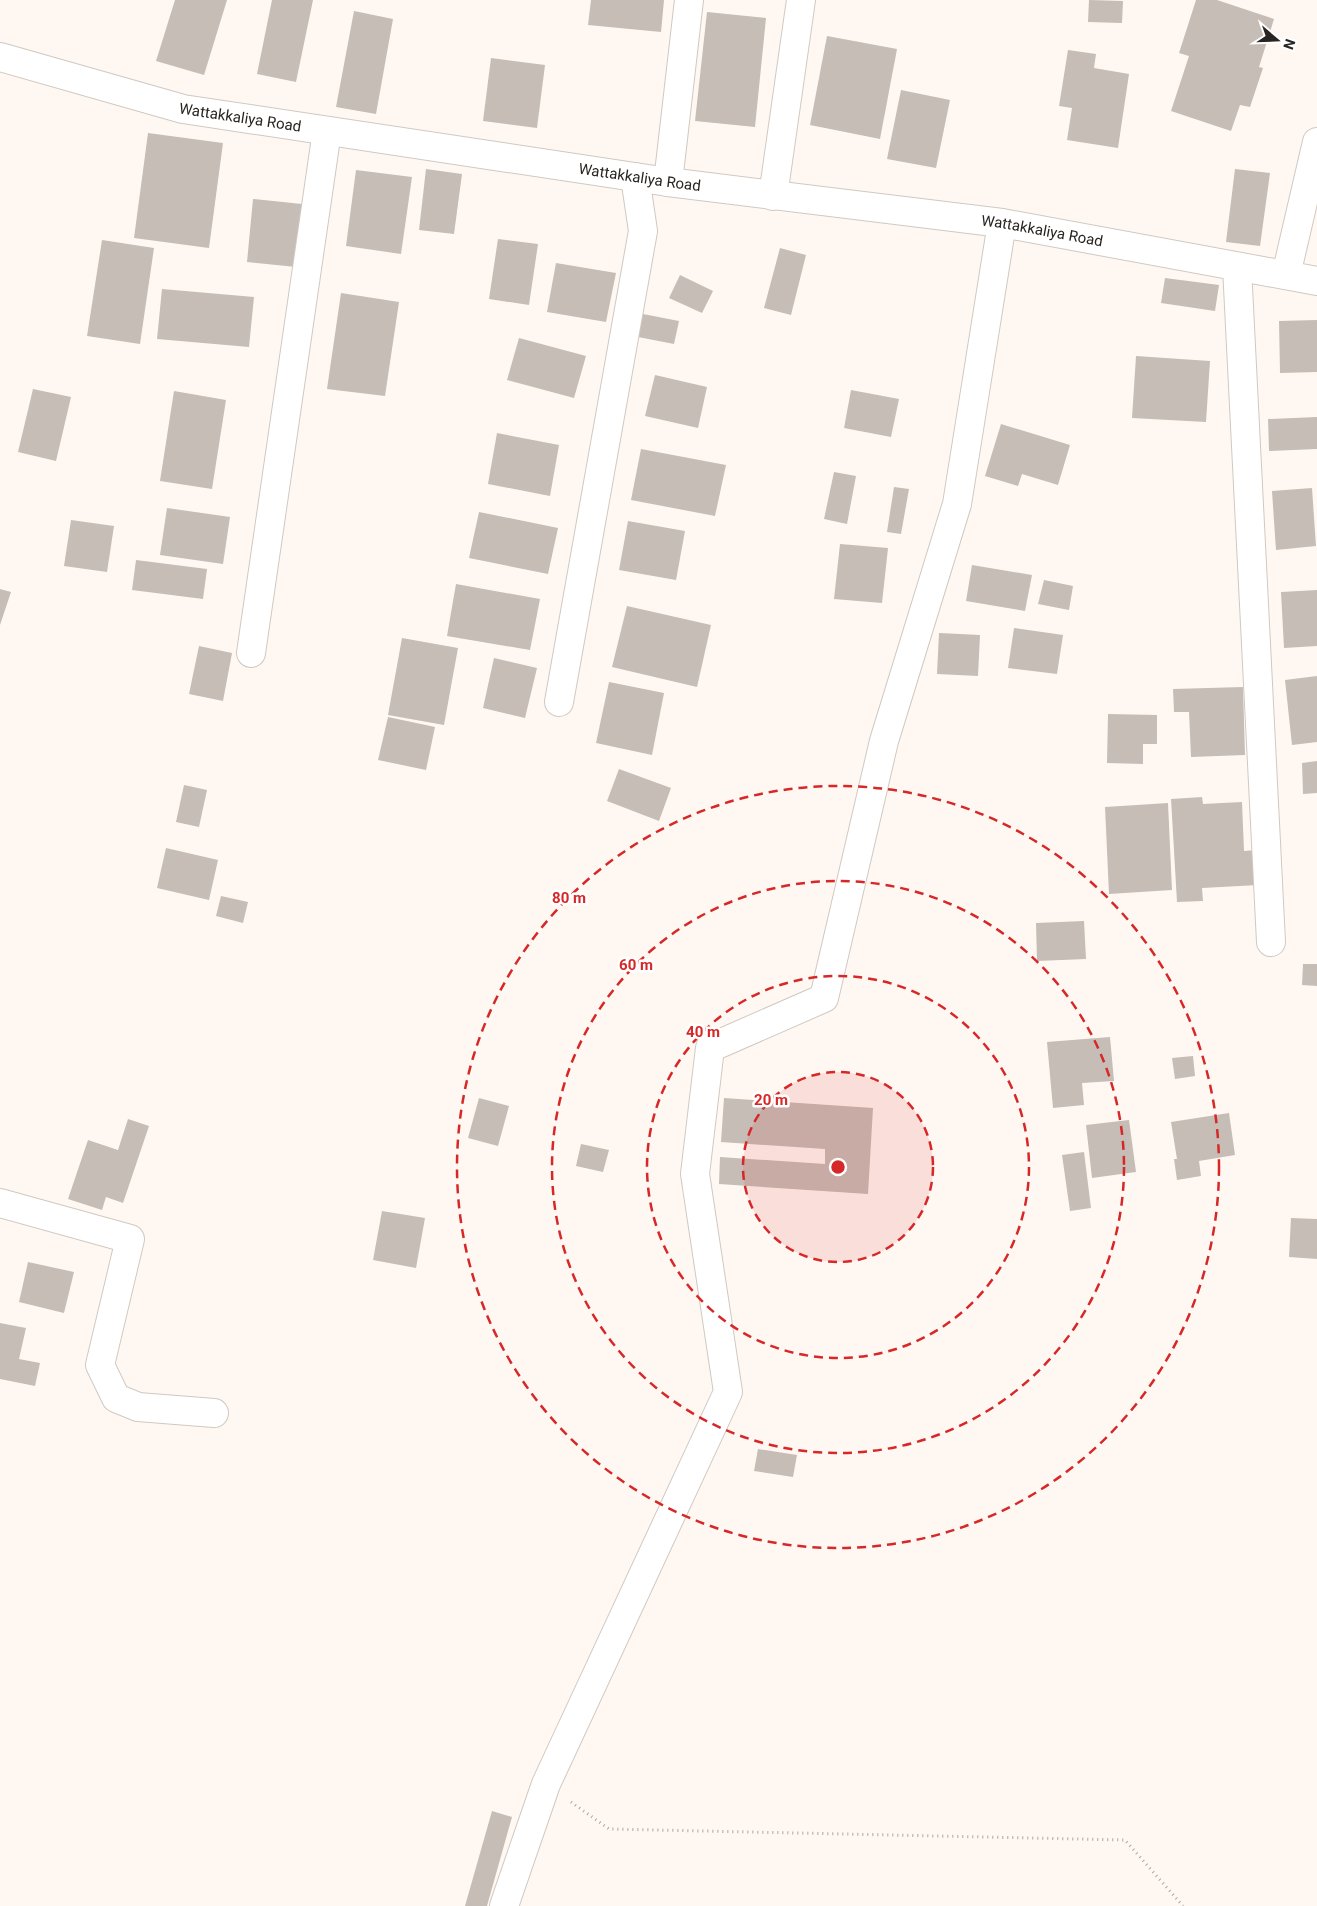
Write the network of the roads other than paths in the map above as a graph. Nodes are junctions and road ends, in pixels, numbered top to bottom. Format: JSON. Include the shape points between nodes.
{"nodes":[{"id":1,"x":689,"y":0,"type":"edge"},
{"id":2,"x":801,"y":0,"type":"edge"},
{"id":3,"x":0,"y":58,"type":"edge"},
{"id":4,"x":328,"y":131,"type":"junction"},
{"id":5,"x":1317,"y":142,"type":"edge"},
{"id":6,"x":635,"y":177,"type":"junction"},
{"id":7,"x":668,"y":182,"type":"junction"},
{"id":8,"x":773,"y":196,"type":"junction"},
{"id":9,"x":1002,"y":223,"type":"junction"},
{"id":10,"x":1237,"y":267,"type":"junction"},
{"id":11,"x":1286,"y":275,"type":"junction"},
{"id":12,"x":1317,"y":281,"type":"edge"},
{"id":13,"x":251,"y":653,"type":"dead end"},
{"id":14,"x":559,"y":702,"type":"dead end"},
{"id":15,"x":1271,"y":942,"type":"dead end"},
{"id":16,"x":0,"y":1203,"type":"edge"},
{"id":17,"x":214,"y":1413,"type":"dead end"},
{"id":18,"x":504,"y":1906,"type":"edge"}],
"edges":[{"from":1,"to":7,"type":"street"},
{"from":2,"to":8,"type":"street"},
{"from":3,"to":4,"type":"street","name":"Wattakkaliya Road","via":[[183,109]]},
{"from":4,"to":6,"type":"street","name":"Wattakkaliya Road"},
{"from":4,"to":13,"type":"street"},
{"from":5,"to":11,"type":"street"},
{"from":6,"to":7,"type":"street","name":"Wattakkaliya Road"},
{"from":6,"to":14,"type":"street","via":[[644,231]]},
{"from":7,"to":8,"type":"street","name":"Wattakkaliya Road"},
{"from":8,"to":9,"type":"street","name":"Wattakkaliya Road"},
{"from":9,"to":10,"type":"street","name":"Wattakkaliya Road"},
{"from":9,"to":18,"type":"street","via":[[957,504],[884,741],[824,998],[710,1048],[695,1174],[728,1392],[546,1784]]},
{"from":10,"to":11,"type":"street","name":"Wattakkaliya Road"},
{"from":10,"to":15,"type":"street"},
{"from":11,"to":12,"type":"street","name":"Wattakkaliya Road"},
{"from":16,"to":17,"type":"street","via":[[130,1239],[100,1365],[116,1398],[138,1407]]}]}
